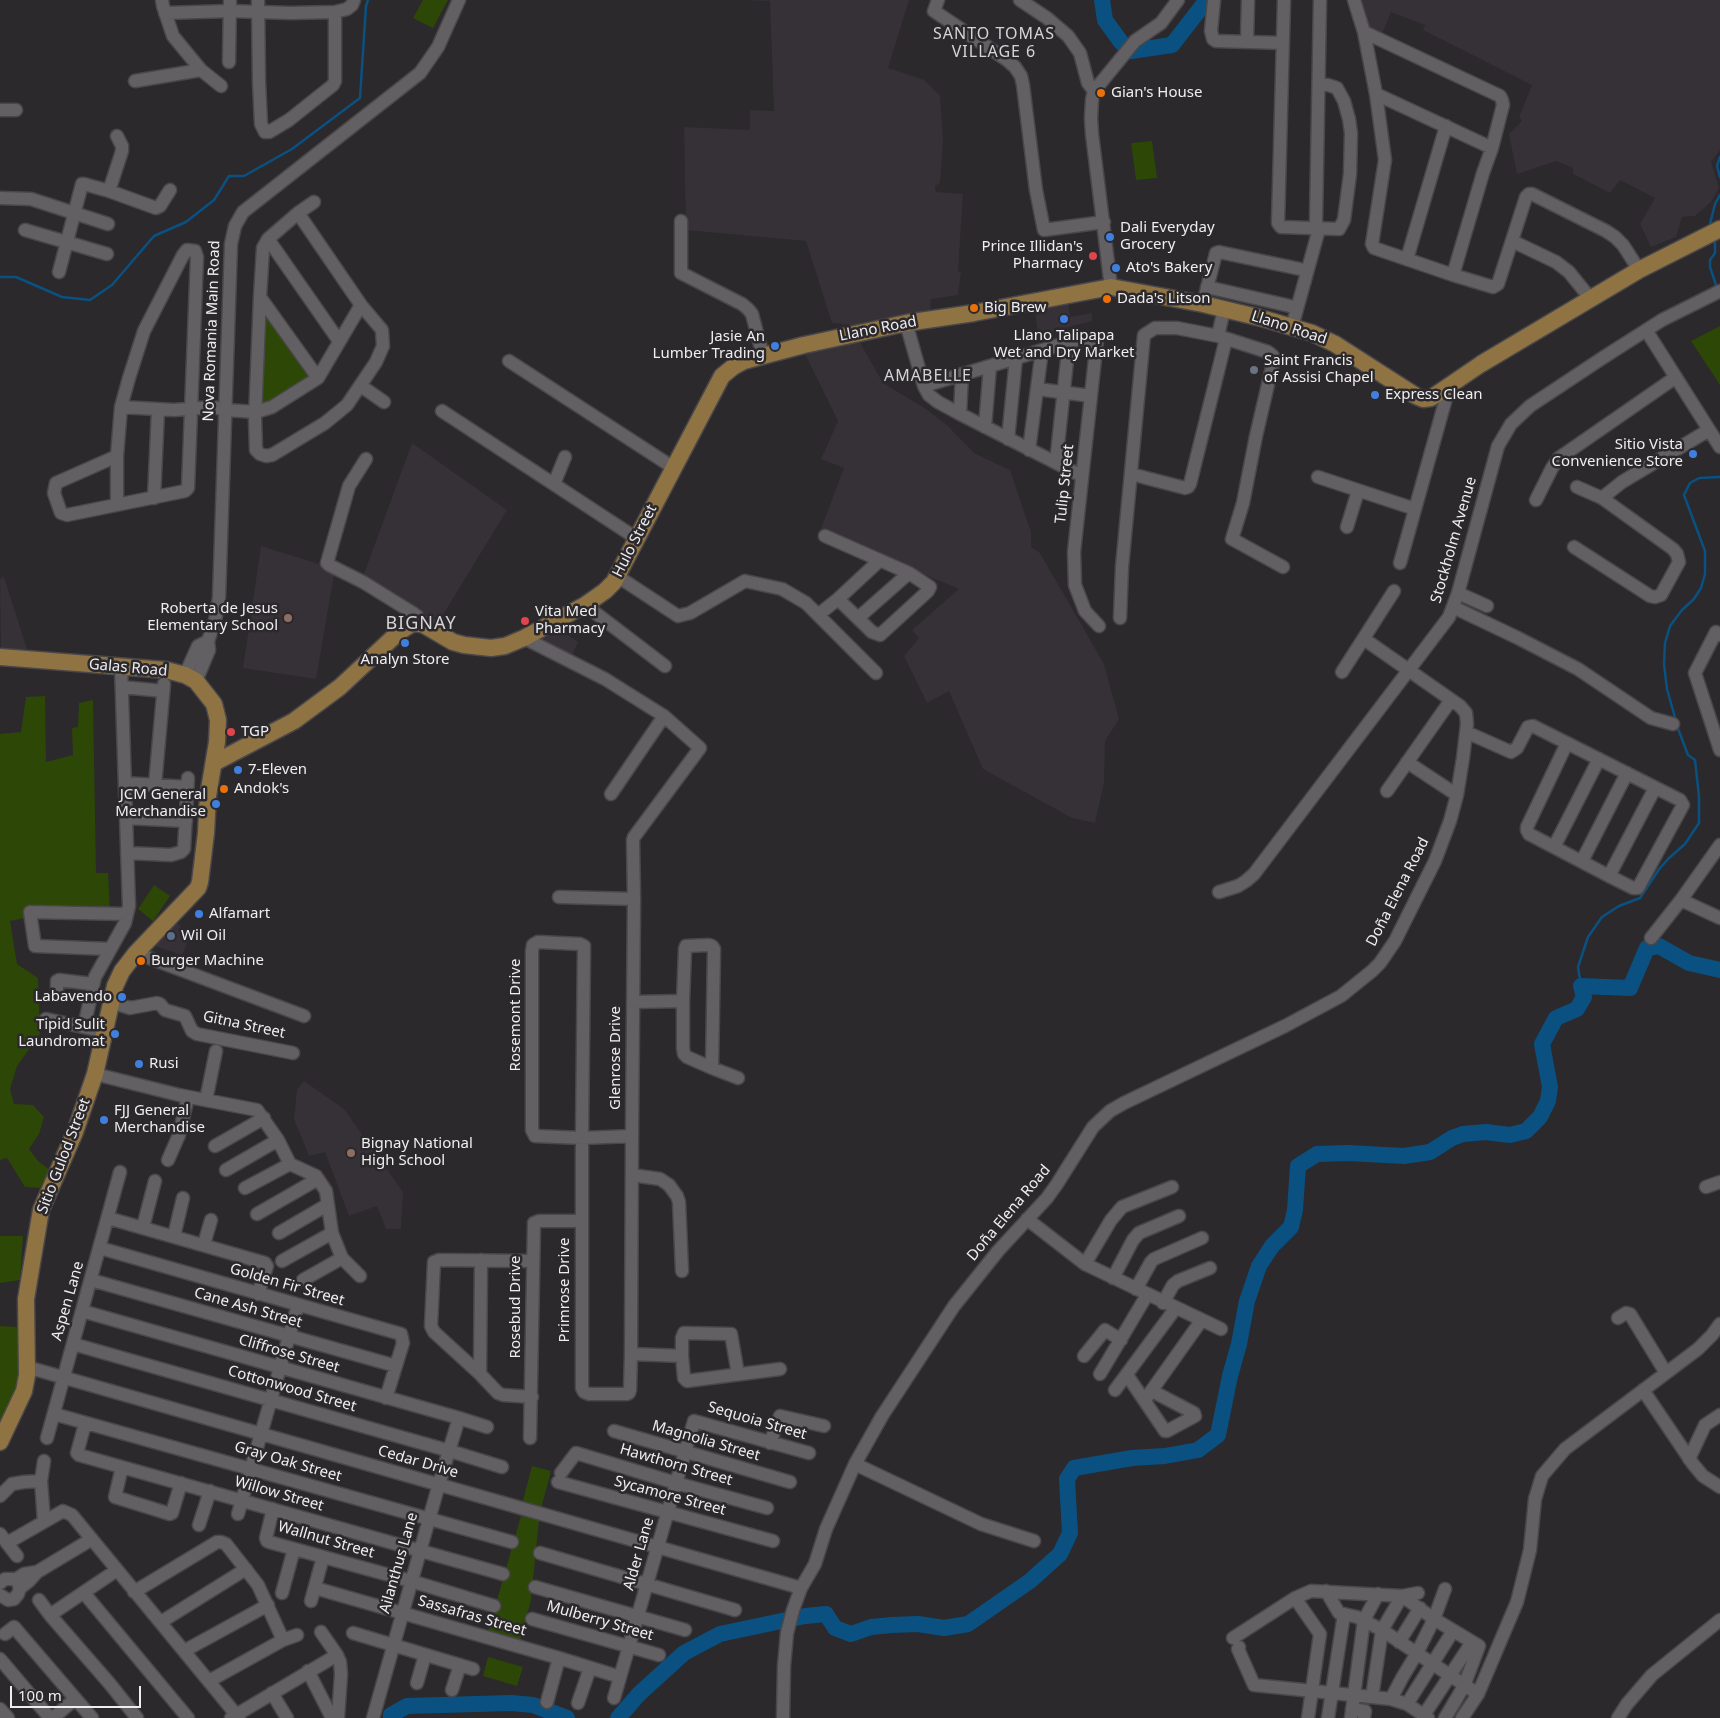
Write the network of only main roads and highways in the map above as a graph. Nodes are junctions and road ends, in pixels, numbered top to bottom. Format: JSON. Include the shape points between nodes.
{"nodes":[{"id":1,"x":1720,"y":229,"type":"edge"},
{"id":2,"x":804,"y":345,"type":"joint"},
{"id":3,"x":0,"y":658,"type":"edge"},
{"id":4,"x":214,"y":763,"type":"junction"},
{"id":5,"x":0,"y":1442,"type":"edge"}],
"edges":[{"from":1,"to":2,"type":"main road","name":"Llano Road","via":[[1590,298],[1431,398],[1423,399],[1312,333],[1203,304],[1111,286]]},
{"from":2,"to":4,"type":"main road","name":"Hulo Street","via":[[744,361],[722,376],[614,582],[605,591],[585,605],[505,646],[477,648],[453,642],[421,624],[410,625],[340,688],[294,721]]},
{"from":3,"to":4,"type":"main road","name":"Galas Road","via":[[159,669],[191,678],[214,704],[218,720]]},
{"from":4,"to":5,"type":"main road","name":"Sitio Gulod Street","via":[[198,888],[122,971],[115,986],[95,1074],[75,1132],[41,1210],[26,1299],[27,1376],[24,1391]]}]}
